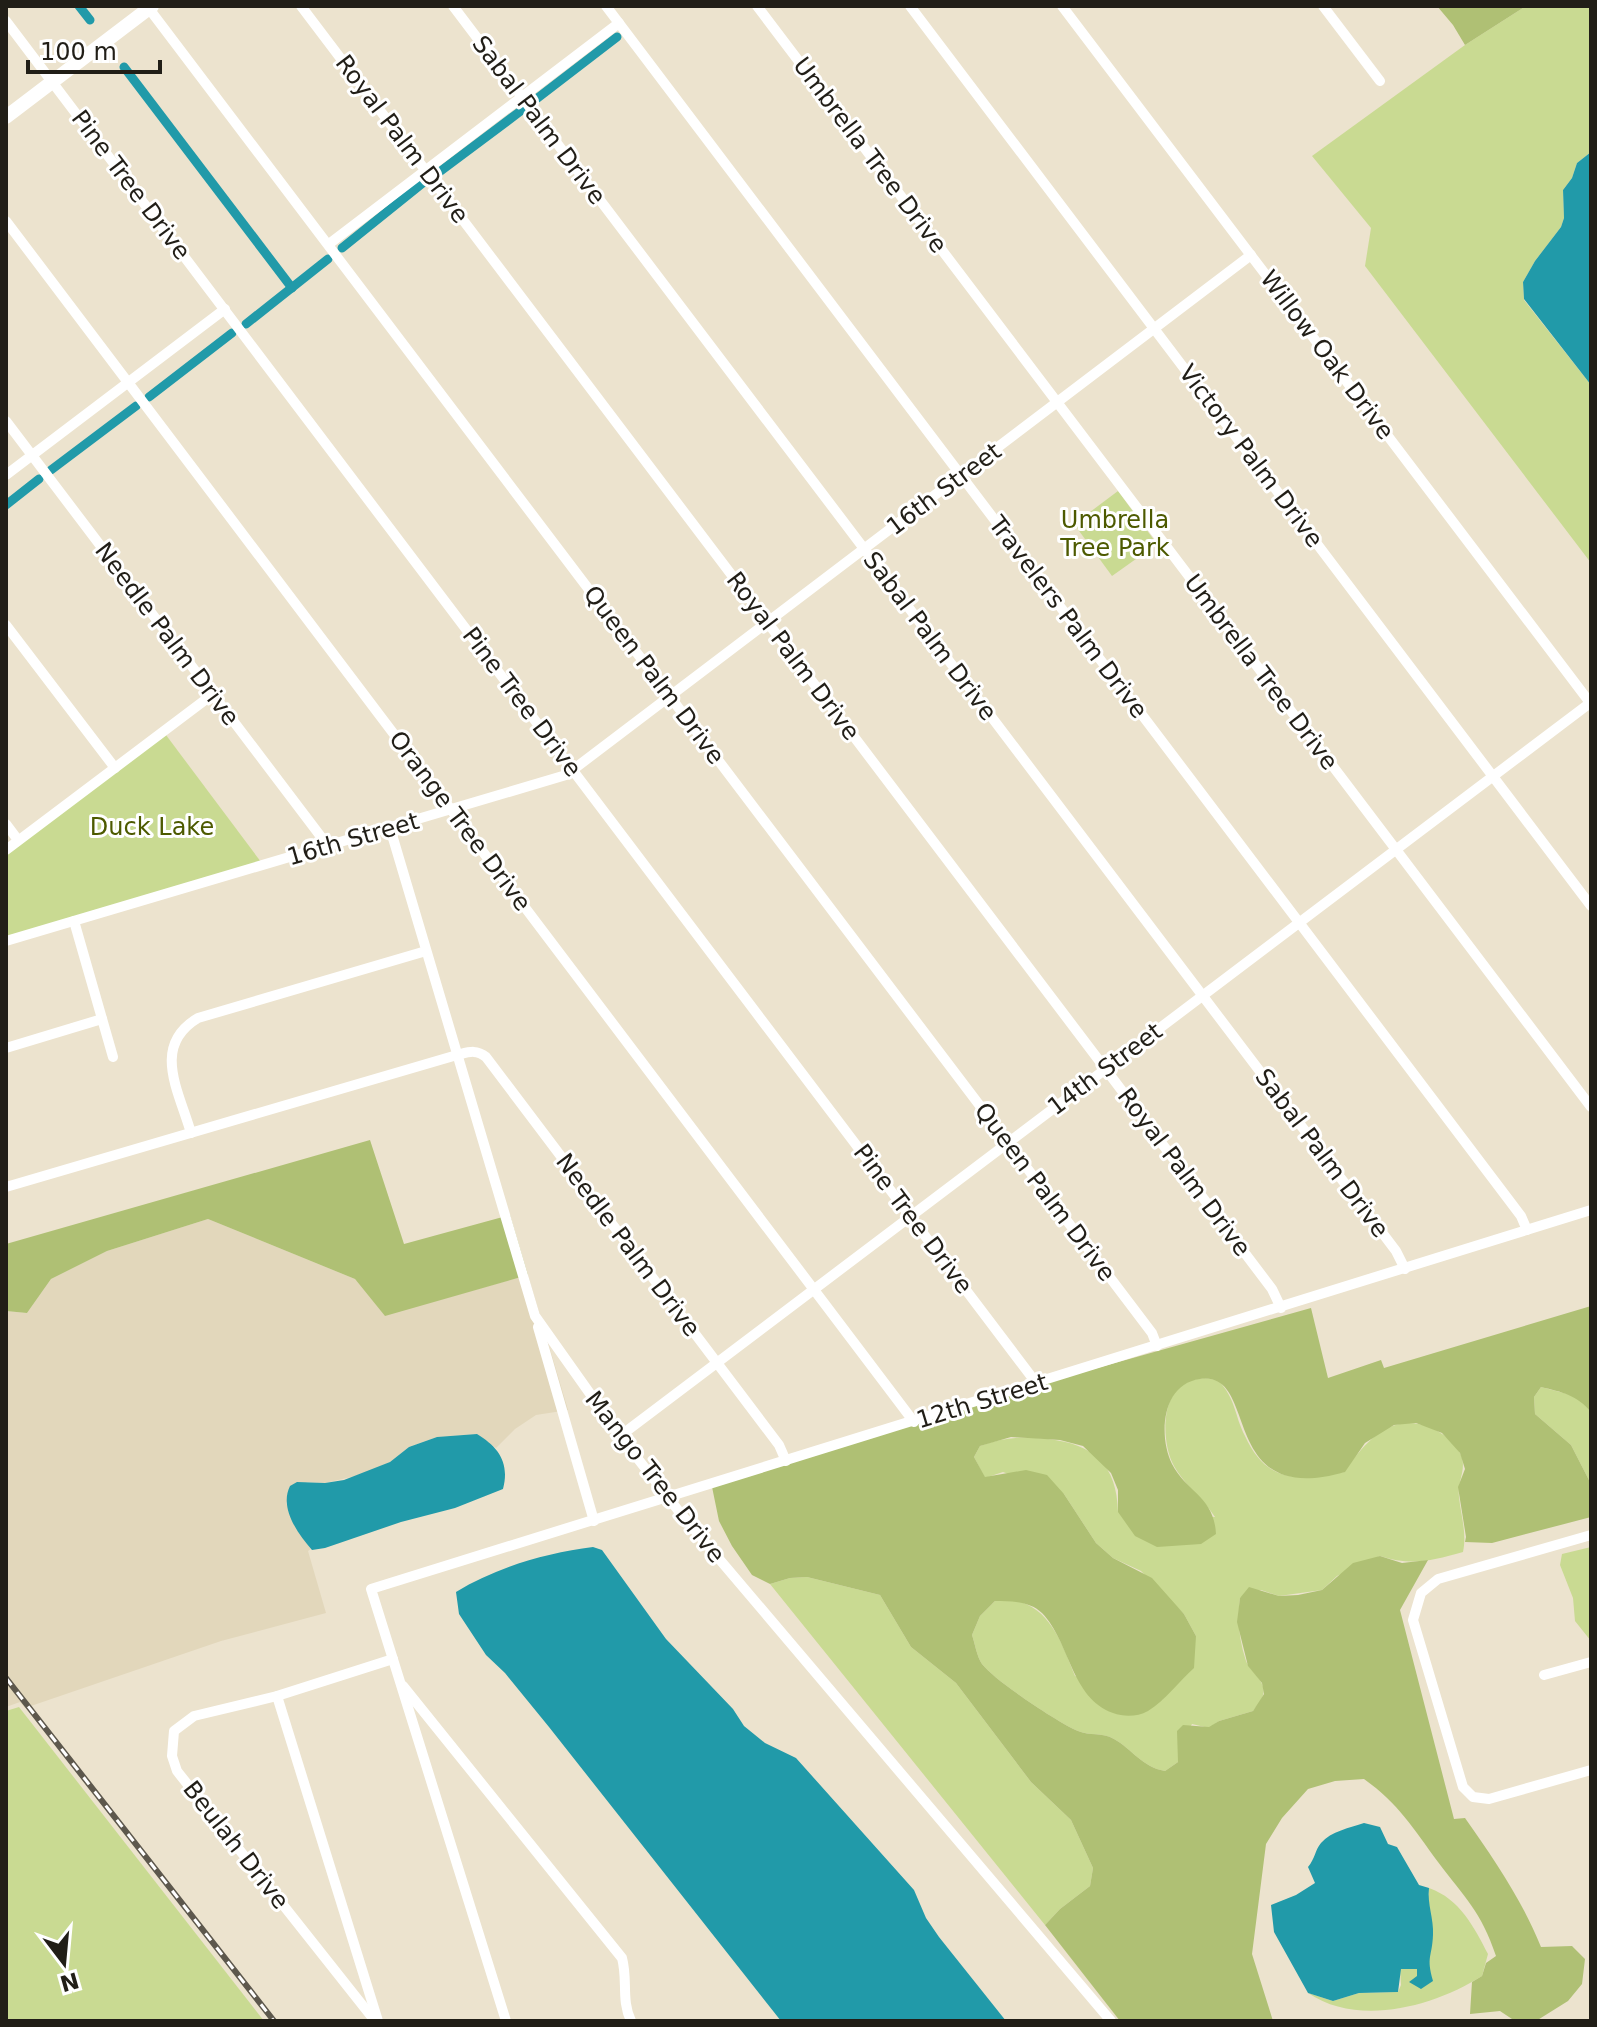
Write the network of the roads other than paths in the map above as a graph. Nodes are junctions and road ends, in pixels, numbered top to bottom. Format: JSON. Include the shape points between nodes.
{"nodes":[{"id":1,"x":301,"y":6,"type":"edge"},
{"id":2,"x":453,"y":6,"type":"edge"},
{"id":3,"x":606,"y":6,"type":"edge"},
{"id":4,"x":757,"y":6,"type":"edge"},
{"id":5,"x":910,"y":6,"type":"edge"},
{"id":6,"x":1062,"y":6,"type":"edge"},
{"id":7,"x":1323,"y":6,"type":"edge"},
{"id":8,"x":149,"y":7,"type":"edge"},
{"id":9,"x":6,"y":21,"type":"edge"},
{"id":10,"x":619,"y":23,"type":"junction"},
{"id":11,"x":1380,"y":81,"type":"dead end"},
{"id":12,"x":52,"y":82,"type":"junction"},
{"id":13,"x":522,"y":97,"type":"junction"},
{"id":14,"x":6,"y":117,"type":"edge"},
{"id":15,"x":426,"y":169,"type":"junction"},
{"id":16,"x":6,"y":221,"type":"edge"},
{"id":17,"x":329,"y":244,"type":"junction"},
{"id":18,"x":1251,"y":255,"type":"junction"},
{"id":19,"x":225,"y":309,"type":"junction"},
{"id":20,"x":1154,"y":329,"type":"junction"},
{"id":21,"x":128,"y":382,"type":"junction"},
{"id":22,"x":1057,"y":403,"type":"junction"},
{"id":23,"x":6,"y":421,"type":"edge"},
{"id":24,"x":32,"y":455,"type":"junction"},
{"id":25,"x":6,"y":475,"type":"edge"},
{"id":26,"x":961,"y":476,"type":"junction"},
{"id":27,"x":865,"y":550,"type":"junction"},
{"id":28,"x":768,"y":623,"type":"junction"},
{"id":29,"x":6,"y":625,"type":"edge"},
{"id":30,"x":213,"y":694,"type":"junction"},
{"id":31,"x":670,"y":697,"type":"junction"},
{"id":32,"x":1590,"y":703,"type":"edge"},
{"id":33,"x":115,"y":768,"type":"junction"},
{"id":34,"x":573,"y":769,"type":"junction"},
{"id":35,"x":1493,"y":776,"type":"junction"},
{"id":36,"x":451,"y":810,"type":"junction"},
{"id":37,"x":6,"y":824,"type":"edge"},
{"id":38,"x":390,"y":828,"type":"junction"},
{"id":39,"x":18,"y":840,"type":"junction"},
{"id":40,"x":328,"y":846,"type":"junction"},
{"id":41,"x":1396,"y":849,"type":"junction"},
{"id":42,"x":6,"y":850,"type":"edge"},
{"id":43,"x":1591,"y":906,"type":"edge"},
{"id":44,"x":74,"y":921,"type":"junction"},
{"id":45,"x":1299,"y":923,"type":"junction"},
{"id":46,"x":6,"y":941,"type":"edge"},
{"id":47,"x":426,"y":951,"type":"junction"},
{"id":48,"x":1202,"y":996,"type":"junction"},
{"id":49,"x":102,"y":1019,"type":"junction"},
{"id":50,"x":6,"y":1048,"type":"edge"},
{"id":51,"x":457,"y":1055,"type":"junction"},
{"id":52,"x":113,"y":1057,"type":"dead end"},
{"id":53,"x":1105,"y":1069,"type":"junction"},
{"id":54,"x":1591,"y":1107,"type":"edge"},
{"id":55,"x":191,"y":1133,"type":"junction"},
{"id":56,"x":1007,"y":1143,"type":"junction"},
{"id":57,"x":6,"y":1187,"type":"edge"},
{"id":58,"x":1591,"y":1210,"type":"edge"},
{"id":59,"x":911,"y":1216,"type":"junction"},
{"id":60,"x":1527,"y":1230,"type":"junction"},
{"id":61,"x":1405,"y":1269,"type":"junction"},
{"id":62,"x":814,"y":1289,"type":"junction"},
{"id":63,"x":1281,"y":1308,"type":"junction"},
{"id":64,"x":535,"y":1316,"type":"junction"},
{"id":65,"x":1157,"y":1346,"type":"junction"},
{"id":66,"x":717,"y":1363,"type":"junction"},
{"id":67,"x":1037,"y":1384,"type":"junction"},
{"id":68,"x":914,"y":1422,"type":"junction"},
{"id":69,"x":620,"y":1436,"type":"junction"},
{"id":70,"x":786,"y":1461,"type":"junction"},
{"id":71,"x":668,"y":1499,"type":"junction"},
{"id":72,"x":594,"y":1521,"type":"junction"},
{"id":73,"x":1591,"y":1535,"type":"edge"},
{"id":74,"x":393,"y":1659,"type":"junction"},
{"id":75,"x":1591,"y":1662,"type":"edge"},
{"id":76,"x":1544,"y":1675,"type":"dead end"},
{"id":77,"x":400,"y":1681,"type":"junction"},
{"id":78,"x":277,"y":1696,"type":"junction"},
{"id":79,"x":1591,"y":1770,"type":"edge"},
{"id":80,"x":376,"y":2021,"type":"edge"},
{"id":81,"x":506,"y":2021,"type":"edge"},
{"id":82,"x":631,"y":2021,"type":"edge"},
{"id":83,"x":1111,"y":2021,"type":"edge"}],
"edges":[{"from":1,"to":15,"type":"street","name":"Royal Palm Drive"},
{"from":2,"to":13,"type":"street","name":"Sabal Palm Drive"},
{"from":3,"to":10,"type":"street","name":"Travelers Palm Drive"},
{"from":4,"to":22,"type":"street","name":"Umbrella Tree Drive"},
{"from":5,"to":20,"type":"street","name":"Victory Palm Drive"},
{"from":6,"to":18,"type":"street","name":"Willow Oak Drive"},
{"from":7,"to":11,"type":"street"},
{"from":8,"to":12,"type":"main road"},
{"from":8,"to":17,"type":"street","name":"Queen Palm Drive"},
{"from":9,"to":12,"type":"street","name":"Pine Tree Drive"},
{"from":10,"to":13,"type":"street"},
{"from":10,"to":26,"type":"street","name":"Travelers Palm Drive"},
{"from":12,"to":14,"type":"main road"},
{"from":12,"to":19,"type":"street","name":"Pine Tree Drive"},
{"from":13,"to":15,"type":"street"},
{"from":13,"to":27,"type":"street","name":"Sabal Palm Drive"},
{"from":15,"to":17,"type":"street"},
{"from":15,"to":28,"type":"street","name":"Royal Palm Drive"},
{"from":16,"to":21,"type":"street","name":"Orange Tree Drive"},
{"from":17,"to":31,"type":"street","name":"Queen Palm Drive"},
{"from":18,"to":20,"type":"street","name":"16th Street"},
{"from":18,"to":32,"type":"street","name":"Willow Oak Drive"},
{"from":19,"to":21,"type":"street"},
{"from":19,"to":34,"type":"street","name":"Pine Tree Drive"},
{"from":20,"to":22,"type":"street","name":"16th Street"},
{"from":20,"to":35,"type":"street","name":"Victory Palm Drive"},
{"from":21,"to":24,"type":"street"},
{"from":21,"to":36,"type":"street","name":"Orange Tree Drive"},
{"from":22,"to":26,"type":"street","name":"16th Street"},
{"from":22,"to":41,"type":"street","name":"Umbrella Tree Drive"},
{"from":23,"to":24,"type":"street","name":"Needle Palm Drive"},
{"from":24,"to":25,"type":"street"},
{"from":24,"to":30,"type":"street","name":"Needle Palm Drive"},
{"from":26,"to":27,"type":"street","name":"16th Street"},
{"from":26,"to":45,"type":"street","name":"Travelers Palm Drive"},
{"from":27,"to":28,"type":"street","name":"16th Street"},
{"from":27,"to":48,"type":"street","name":"Sabal Palm Drive"},
{"from":28,"to":31,"type":"street","name":"16th Street"},
{"from":28,"to":53,"type":"street","name":"Royal Palm Drive"},
{"from":29,"to":33,"type":"street"},
{"from":30,"to":33,"type":"street"},
{"from":30,"to":40,"type":"street","name":"Needle Palm Drive"},
{"from":31,"to":34,"type":"street","name":"16th Street"},
{"from":31,"to":56,"type":"street","name":"Queen Palm Drive"},
{"from":32,"to":35,"type":"street","name":"14th Street"},
{"from":33,"to":39,"type":"street"},
{"from":34,"to":36,"type":"street","name":"16th Street"},
{"from":34,"to":59,"type":"street","name":"Pine Tree Drive"},
{"from":35,"to":41,"type":"street","name":"14th Street"},
{"from":35,"to":43,"type":"street","name":"Victory Palm Drive"},
{"from":36,"to":38,"type":"street","name":"16th Street"},
{"from":36,"to":62,"type":"street","name":"Orange Tree Drive"},
{"from":37,"to":39,"type":"street"},
{"from":38,"to":40,"type":"street","name":"16th Street"},
{"from":38,"to":47,"type":"street","name":"Mango Tree Drive"},
{"from":39,"to":42,"type":"street"},
{"from":40,"to":44,"type":"street","name":"16th Street"},
{"from":41,"to":45,"type":"street","name":"14th Street"},
{"from":41,"to":54,"type":"street","name":"Umbrella Tree Drive"},
{"from":44,"to":46,"type":"street","name":"16th Street"},
{"from":44,"to":49,"type":"street"},
{"from":45,"to":48,"type":"street","name":"14th Street"},
{"from":45,"to":60,"type":"street","name":"Travelers Palm Drive"},
{"from":47,"to":51,"type":"street","name":"Mango Tree Drive"},
{"from":47,"to":55,"type":"street","via":[[198,1018],[184,1027],[170,1060]]},
{"from":48,"to":53,"type":"street","name":"14th Street"},
{"from":48,"to":61,"type":"street","name":"Sabal Palm Drive"},
{"from":49,"to":50,"type":"street"},
{"from":49,"to":52,"type":"street"},
{"from":51,"to":55,"type":"street"},
{"from":51,"to":64,"type":"street","name":"Mango Tree Drive"},
{"from":51,"to":66,"type":"street","name":"Needle Palm Drive","via":[[473,1051],[486,1057]]},
{"from":53,"to":56,"type":"street","name":"14th Street"},
{"from":53,"to":63,"type":"street","name":"Royal Palm Drive","via":[[1272,1289]]},
{"from":55,"to":57,"type":"street"},
{"from":56,"to":59,"type":"street","name":"14th Street"},
{"from":56,"to":65,"type":"street","name":"Queen Palm Drive"},
{"from":58,"to":60,"type":"street","name":"12th Street"},
{"from":59,"to":62,"type":"street","name":"14th Street"},
{"from":59,"to":67,"type":"street","name":"Pine Tree Drive"},
{"from":60,"to":61,"type":"street","name":"12th Street"},
{"from":61,"to":63,"type":"street","name":"12th Street"},
{"from":62,"to":66,"type":"street","name":"14th Street"},
{"from":62,"to":68,"type":"street","name":"Orange Tree Drive"},
{"from":63,"to":65,"type":"street","name":"12th Street"},
{"from":64,"to":69,"type":"street","name":"Mango Tree Drive"},
{"from":64,"to":72,"type":"street"},
{"from":65,"to":67,"type":"street","name":"12th Street"},
{"from":66,"to":69,"type":"street","name":"14th Street"},
{"from":66,"to":70,"type":"street","name":"Needle Palm Drive"},
{"from":67,"to":68,"type":"street","name":"12th Street"},
{"from":68,"to":70,"type":"street","name":"12th Street"},
{"from":69,"to":71,"type":"street","name":"Mango Tree Drive"},
{"from":70,"to":71,"type":"street","name":"12th Street"},
{"from":71,"to":72,"type":"street","name":"12th Street"},
{"from":71,"to":83,"type":"street","name":"Mango Tree Drive"},
{"from":72,"to":74,"type":"street","name":"12th Street","via":[[371,1589]]},
{"from":73,"to":79,"type":"street","via":[[1438,1579],[1421,1593],[1413,1620],[1463,1787],[1473,1797],[1489,1799]]},
{"from":74,"to":77,"type":"street"},
{"from":74,"to":78,"type":"street","name":"Beulah Drive"},
{"from":75,"to":76,"type":"street"},
{"from":77,"to":81,"type":"street"},
{"from":77,"to":82,"type":"street","via":[[622,1958]]},
{"from":78,"to":80,"type":"street"},
{"from":78,"to":80,"type":"street","name":"Beulah Drive","via":[[194,1716],[174,1731],[172,1756],[177,1771]]}]}
